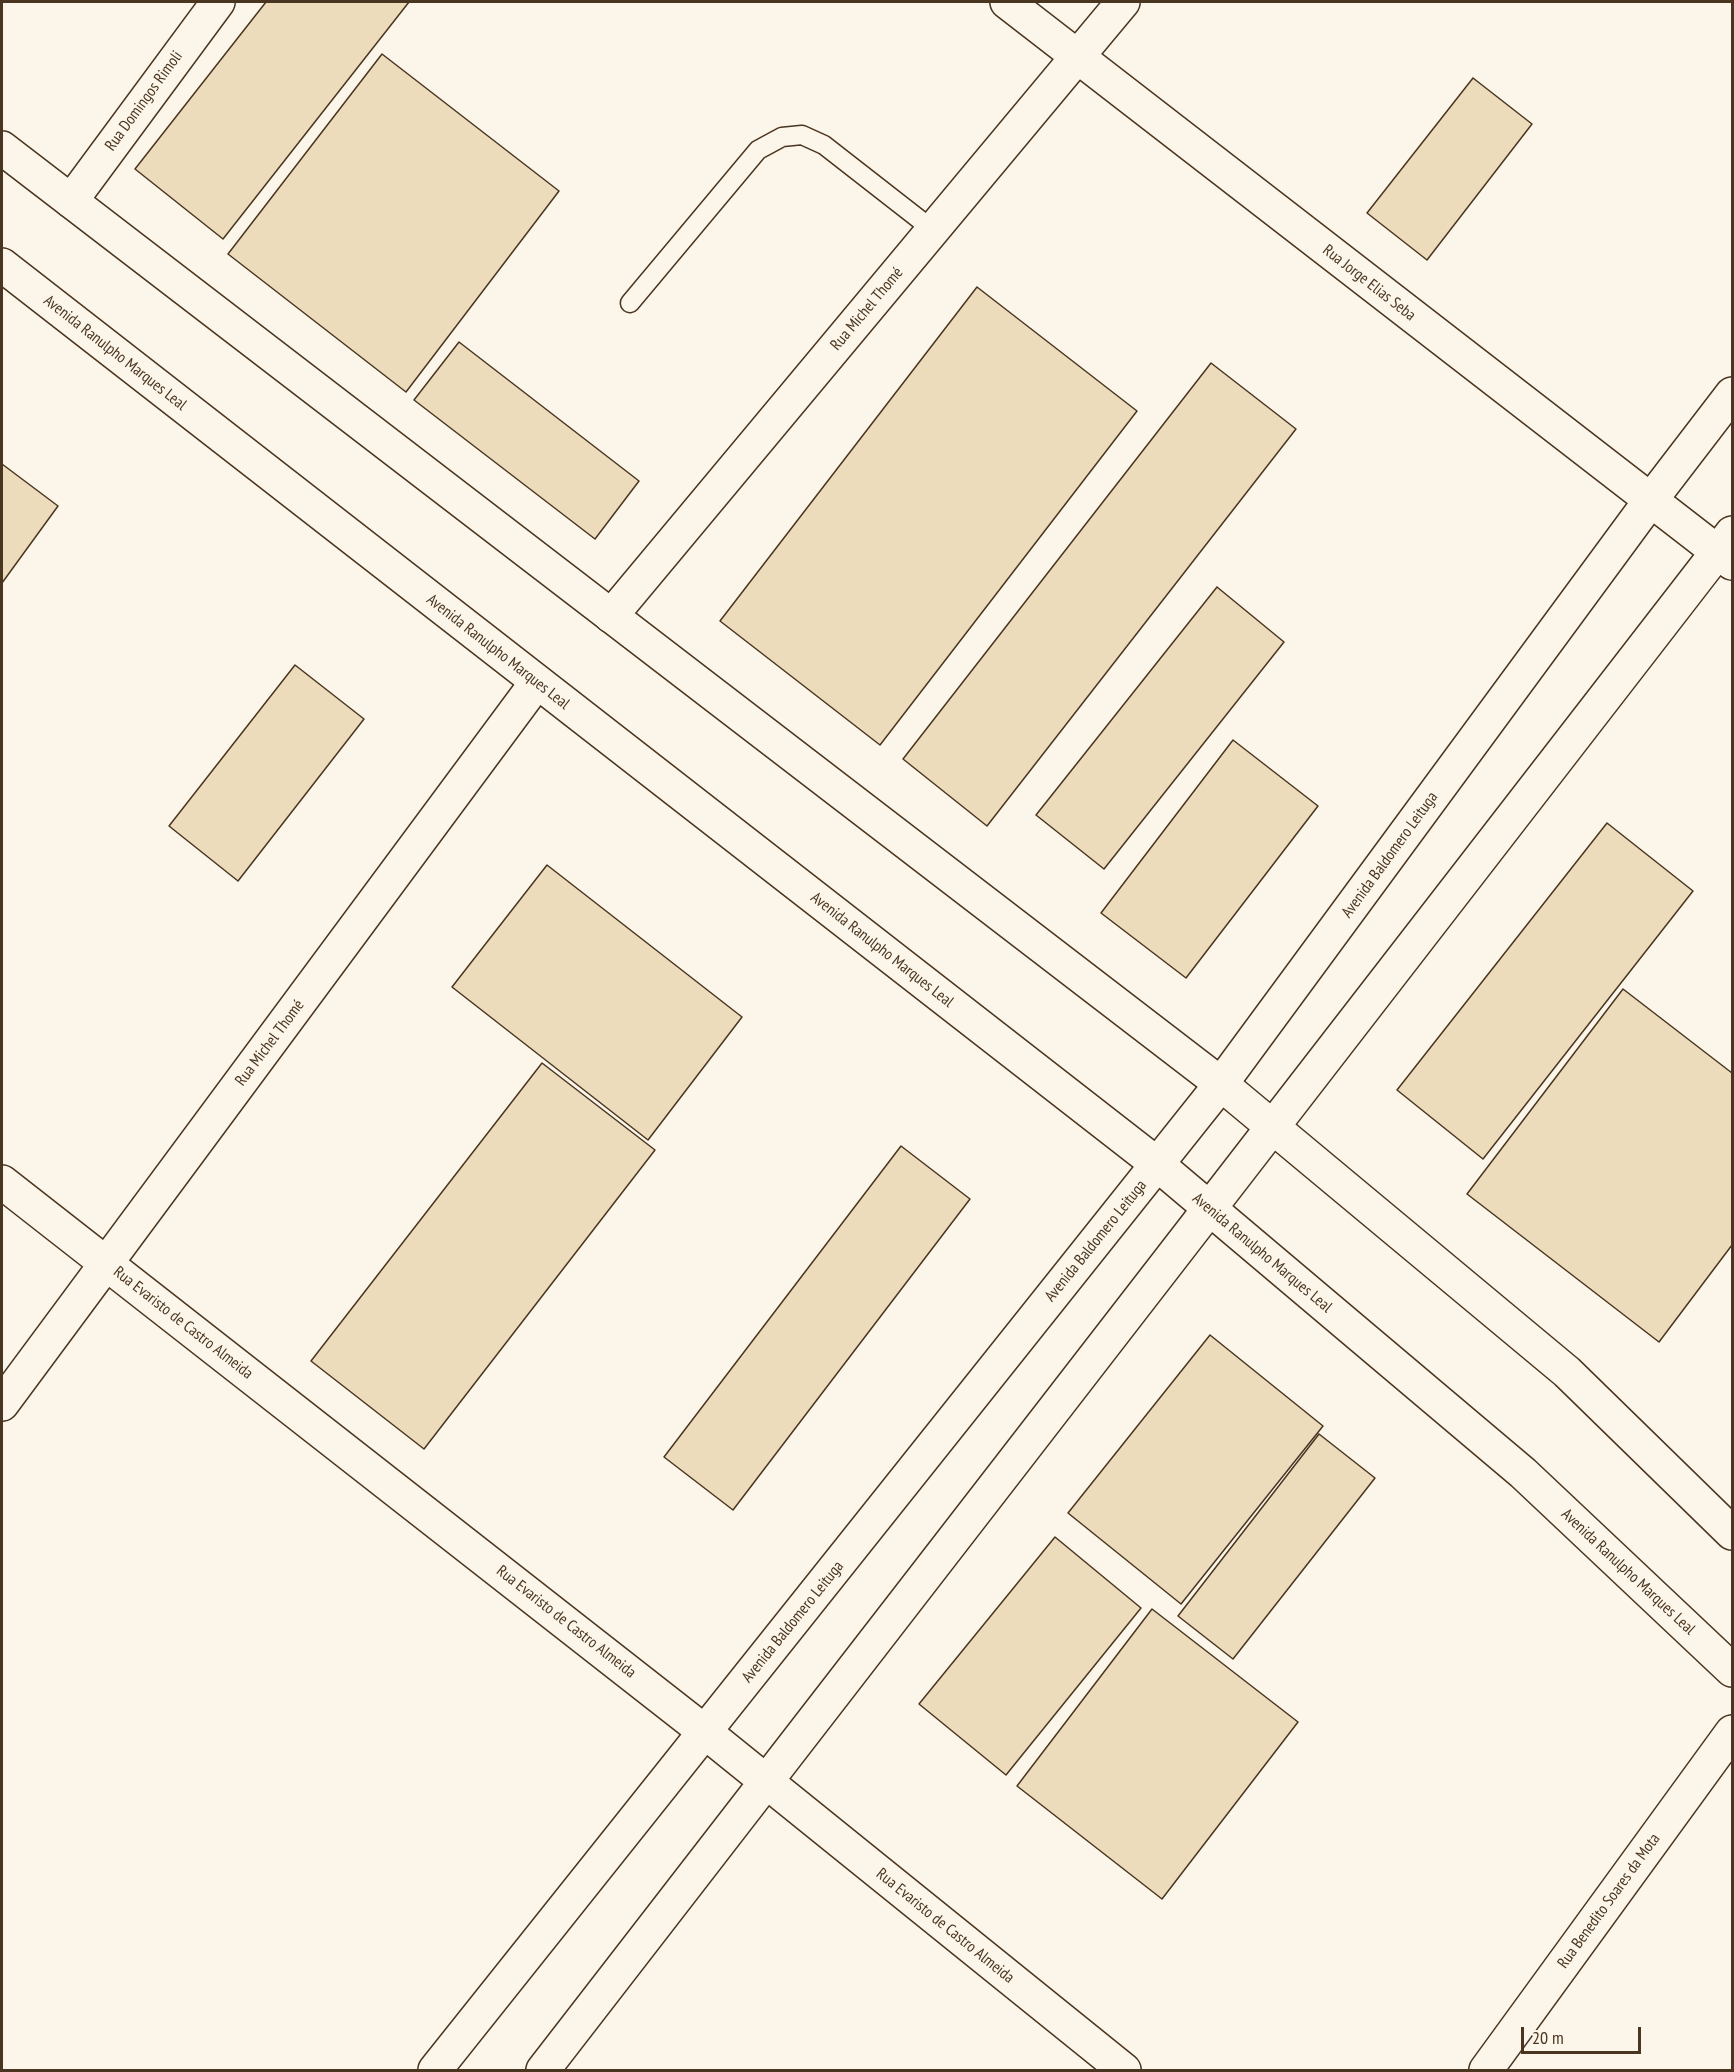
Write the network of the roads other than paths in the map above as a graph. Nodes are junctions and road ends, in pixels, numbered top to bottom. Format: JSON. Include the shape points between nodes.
{"nodes":[{"id":1,"x":218,"y":2,"type":"edge"},
{"id":2,"x":1007,"y":2,"type":"edge"},
{"id":3,"x":1123,"y":2,"type":"edge"},
{"id":4,"x":1077,"y":57,"type":"junction"},
{"id":5,"x":2,"y":147,"type":"edge"},
{"id":6,"x":70,"y":201,"type":"junction"},
{"id":7,"x":933,"y":230,"type":"junction"},
{"id":8,"x":3,"y":268,"type":"edge"},
{"id":9,"x":630,"y":303,"type":"dead end"},
{"id":10,"x":1732,"y":394,"type":"edge"},
{"id":11,"x":1650,"y":501,"type":"junction"},
{"id":12,"x":1728,"y":549,"type":"edge"},
{"id":13,"x":611,"y":616,"type":"junction"},
{"id":14,"x":537,"y":682,"type":"junction"},
{"id":15,"x":1221,"y":1084,"type":"junction"},
{"id":16,"x":1273,"y":1128,"type":"junction"},
{"id":17,"x":1157,"y":1164,"type":"junction"},
{"id":18,"x":2,"y":1182,"type":"edge"},
{"id":19,"x":1210,"y":1209,"type":"junction"},
{"id":20,"x":106,"y":1263,"type":"junction"},
{"id":21,"x":2,"y":1404,"type":"edge"},
{"id":22,"x":1732,"y":1533,"type":"edge"},
{"id":23,"x":1732,"y":1670,"type":"edge"},
{"id":24,"x":705,"y":1731,"type":"junction"},
{"id":25,"x":1732,"y":1732,"type":"edge"},
{"id":26,"x":767,"y":1781,"type":"junction"},
{"id":27,"x":435,"y":2070,"type":"edge"},
{"id":28,"x":543,"y":2070,"type":"edge"},
{"id":29,"x":1124,"y":2070,"type":"edge"},
{"id":30,"x":1486,"y":2070,"type":"edge"}],
"edges":[{"from":1,"to":6,"type":"main road","name":"Rua Domingos Rimoli"},
{"from":2,"to":4,"type":"main road","name":"Rua Jorge Elias Seba"},
{"from":3,"to":4,"type":"main road","name":"Rua Michel Thomé"},
{"from":4,"to":7,"type":"main road","name":"Rua Michel Thomé"},
{"from":4,"to":11,"type":"main road","name":"Rua Jorge Elias Seba"},
{"from":5,"to":6,"type":"main road"},
{"from":6,"to":13,"type":"main road"},
{"from":7,"to":9,"type":"lane","via":[[824,146],[802,135],[782,137],[758,150]]},
{"from":7,"to":13,"type":"main road","name":"Rua Michel Thomé"},
{"from":8,"to":14,"type":"main road","name":"Avenida Ranulpho Marques Leal"},
{"from":10,"to":11,"type":"main road","name":"Avenida Baldomero Leituga"},
{"from":11,"to":12,"type":"main road","name":"Rua Jorge Elias Seba"},
{"from":11,"to":15,"type":"main road","name":"Avenida Baldomero Leituga"},
{"from":12,"to":16,"type":"main road"},
{"from":13,"to":15,"type":"main road"},
{"from":14,"to":17,"type":"main road","name":"Avenida Ranulpho Marques Leal"},
{"from":14,"to":20,"type":"main road","name":"Rua Michel Thomé"},
{"from":15,"to":16,"type":"main road"},
{"from":15,"to":17,"type":"main road","name":"Avenida Baldomero Leituga"},
{"from":16,"to":19,"type":"main road"},
{"from":16,"to":22,"type":"main road","via":[[1567,1372]]},
{"from":17,"to":19,"type":"main road","name":"Avenida Ranulpho Marques Leal"},
{"from":17,"to":24,"type":"main road","name":"Avenida Baldomero Leituga"},
{"from":18,"to":20,"type":"main road","name":"Rua Evaristo de Castro Almeida"},
{"from":19,"to":23,"type":"main road","name":"Avenida Ranulpho Marques Leal","via":[[1523,1473]]},
{"from":19,"to":26,"type":"main road"},
{"from":20,"to":21,"type":"main road","name":"Rua Michel Thomé"},
{"from":20,"to":24,"type":"main road","name":"Rua Evaristo de Castro Almeida"},
{"from":24,"to":26,"type":"main road","name":"Rua Evaristo de Castro Almeida"},
{"from":24,"to":27,"type":"main road","name":"Avenida Baldomero Leituga"},
{"from":25,"to":30,"type":"main road","name":"Rua Benedito Soares da Mota"},
{"from":26,"to":28,"type":"main road"},
{"from":26,"to":29,"type":"main road","name":"Rua Evaristo de Castro Almeida"}]}
